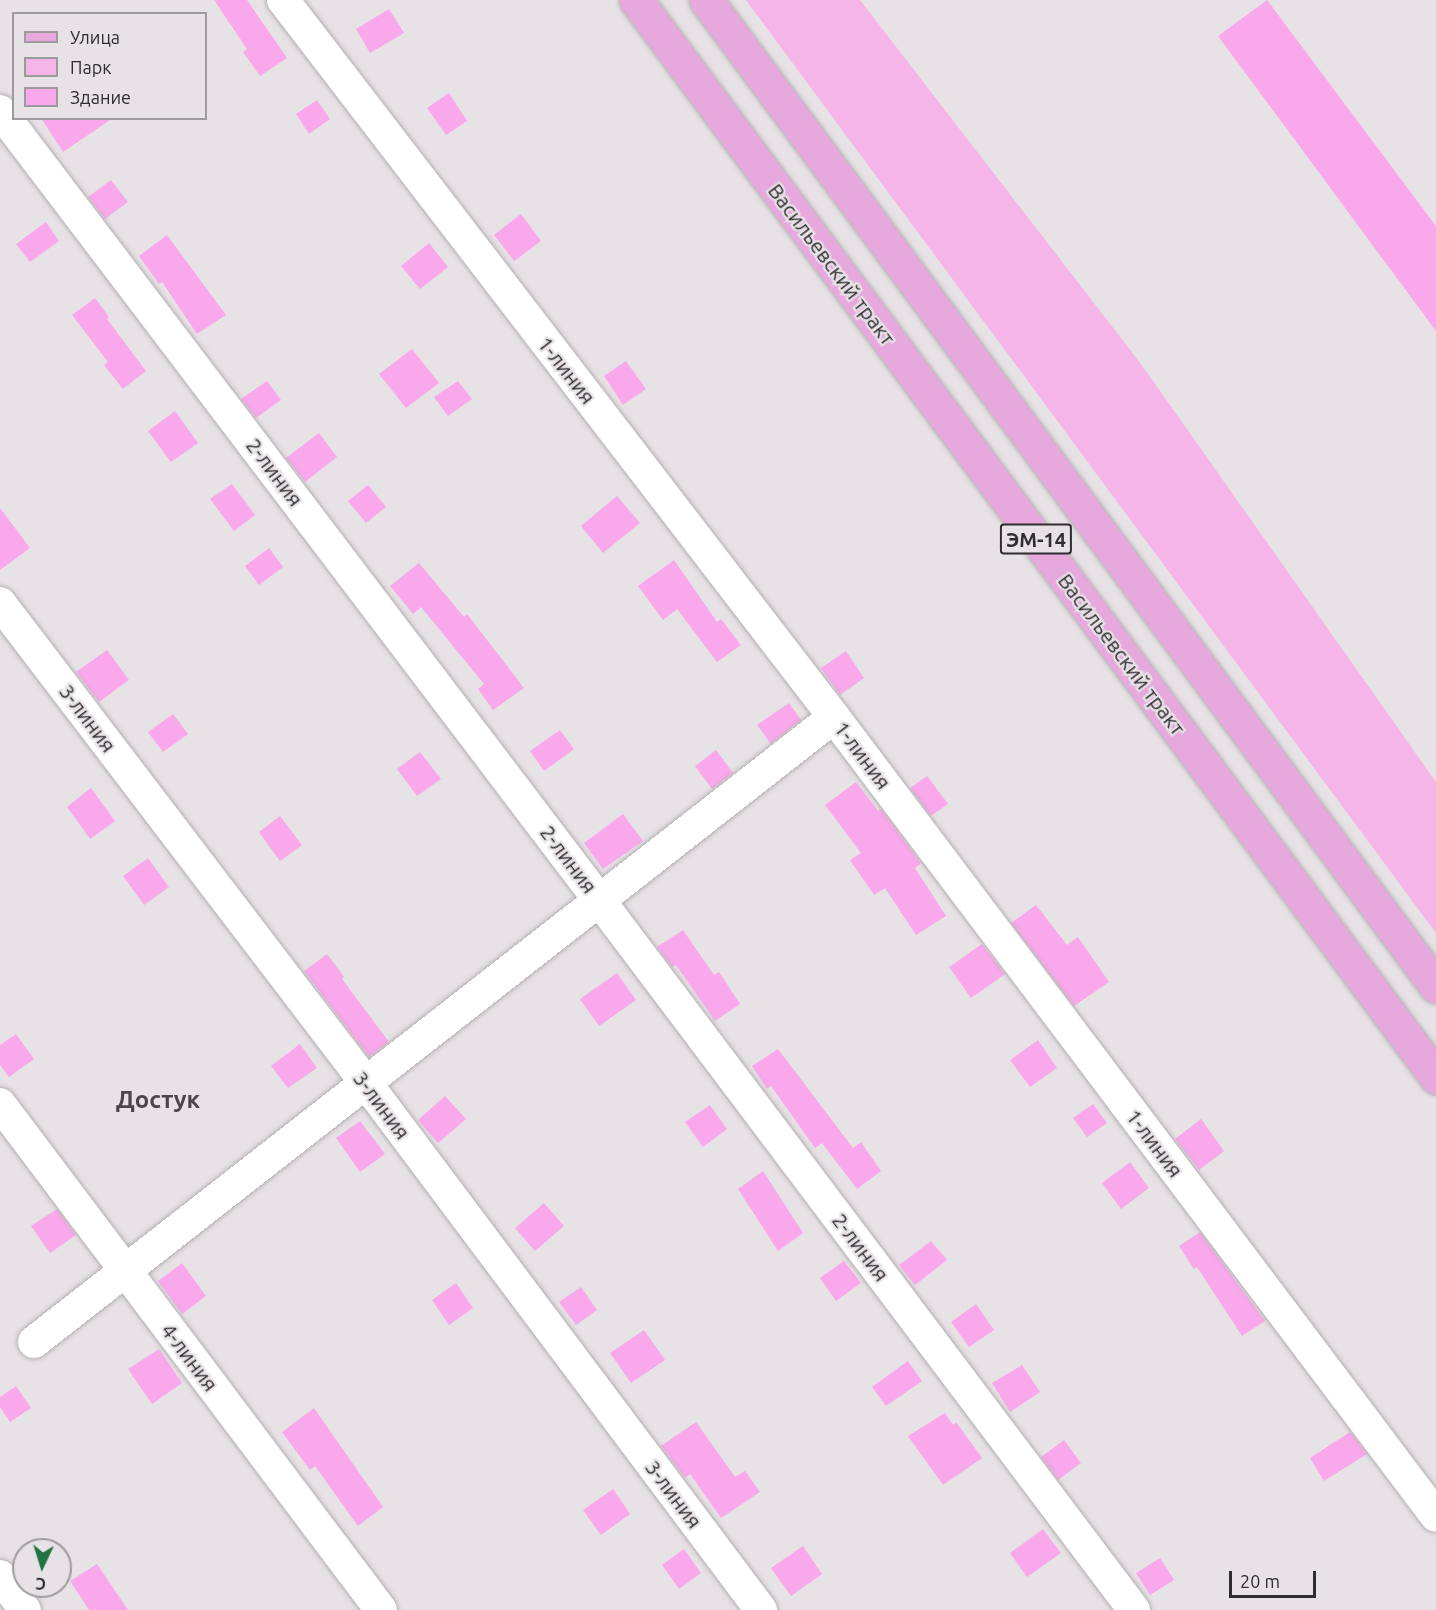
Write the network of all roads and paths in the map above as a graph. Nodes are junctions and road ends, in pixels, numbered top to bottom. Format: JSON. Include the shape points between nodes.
{"nodes":[{"id":1,"x":283,"y":0,"type":"edge"},
{"id":2,"x":636,"y":0,"type":"edge"},
{"id":3,"x":706,"y":0,"type":"edge"},
{"id":4,"x":0,"y":111,"type":"edge"},
{"id":5,"x":0,"y":603,"type":"edge"},
{"id":6,"x":834,"y":717,"type":"junction"},
{"id":7,"x":599,"y":900,"type":"junction"},
{"id":8,"x":1436,"y":986,"type":"edge"},
{"id":9,"x":1436,"y":1077,"type":"edge"},
{"id":10,"x":366,"y":1083,"type":"junction"},
{"id":11,"x":0,"y":1104,"type":"edge"},
{"id":12,"x":125,"y":1271,"type":"junction"},
{"id":13,"x":34,"y":1342,"type":"dead end"},
{"id":14,"x":1436,"y":1516,"type":"edge"},
{"id":15,"x":0,"y":1576,"type":"edge"},
{"id":16,"x":25,"y":1610,"type":"edge"},
{"id":17,"x":381,"y":1610,"type":"edge"},
{"id":18,"x":760,"y":1610,"type":"edge"},
{"id":19,"x":1134,"y":1610,"type":"edge"}],
"edges":[{"from":1,"to":6,"type":"street","name":"1-линия"},
{"from":2,"to":9,"type":"main road","name":"Васильевский тракт","number":"ЭМ-14"},
{"from":3,"to":8,"type":"main road","number":"ЭМ-14"},
{"from":4,"to":7,"type":"street","name":"2-линия"},
{"from":5,"to":10,"type":"street","name":"3-линия"},
{"from":6,"to":7,"type":"street"},
{"from":6,"to":14,"type":"street","name":"1-линия"},
{"from":7,"to":10,"type":"street"},
{"from":7,"to":19,"type":"street","name":"2-линия"},
{"from":10,"to":12,"type":"street"},
{"from":10,"to":18,"type":"street","name":"3-линия"},
{"from":11,"to":12,"type":"street","name":"4-линия"},
{"from":12,"to":13,"type":"street"},
{"from":12,"to":17,"type":"street","name":"4-линия"},
{"from":15,"to":16,"type":"street"}]}
